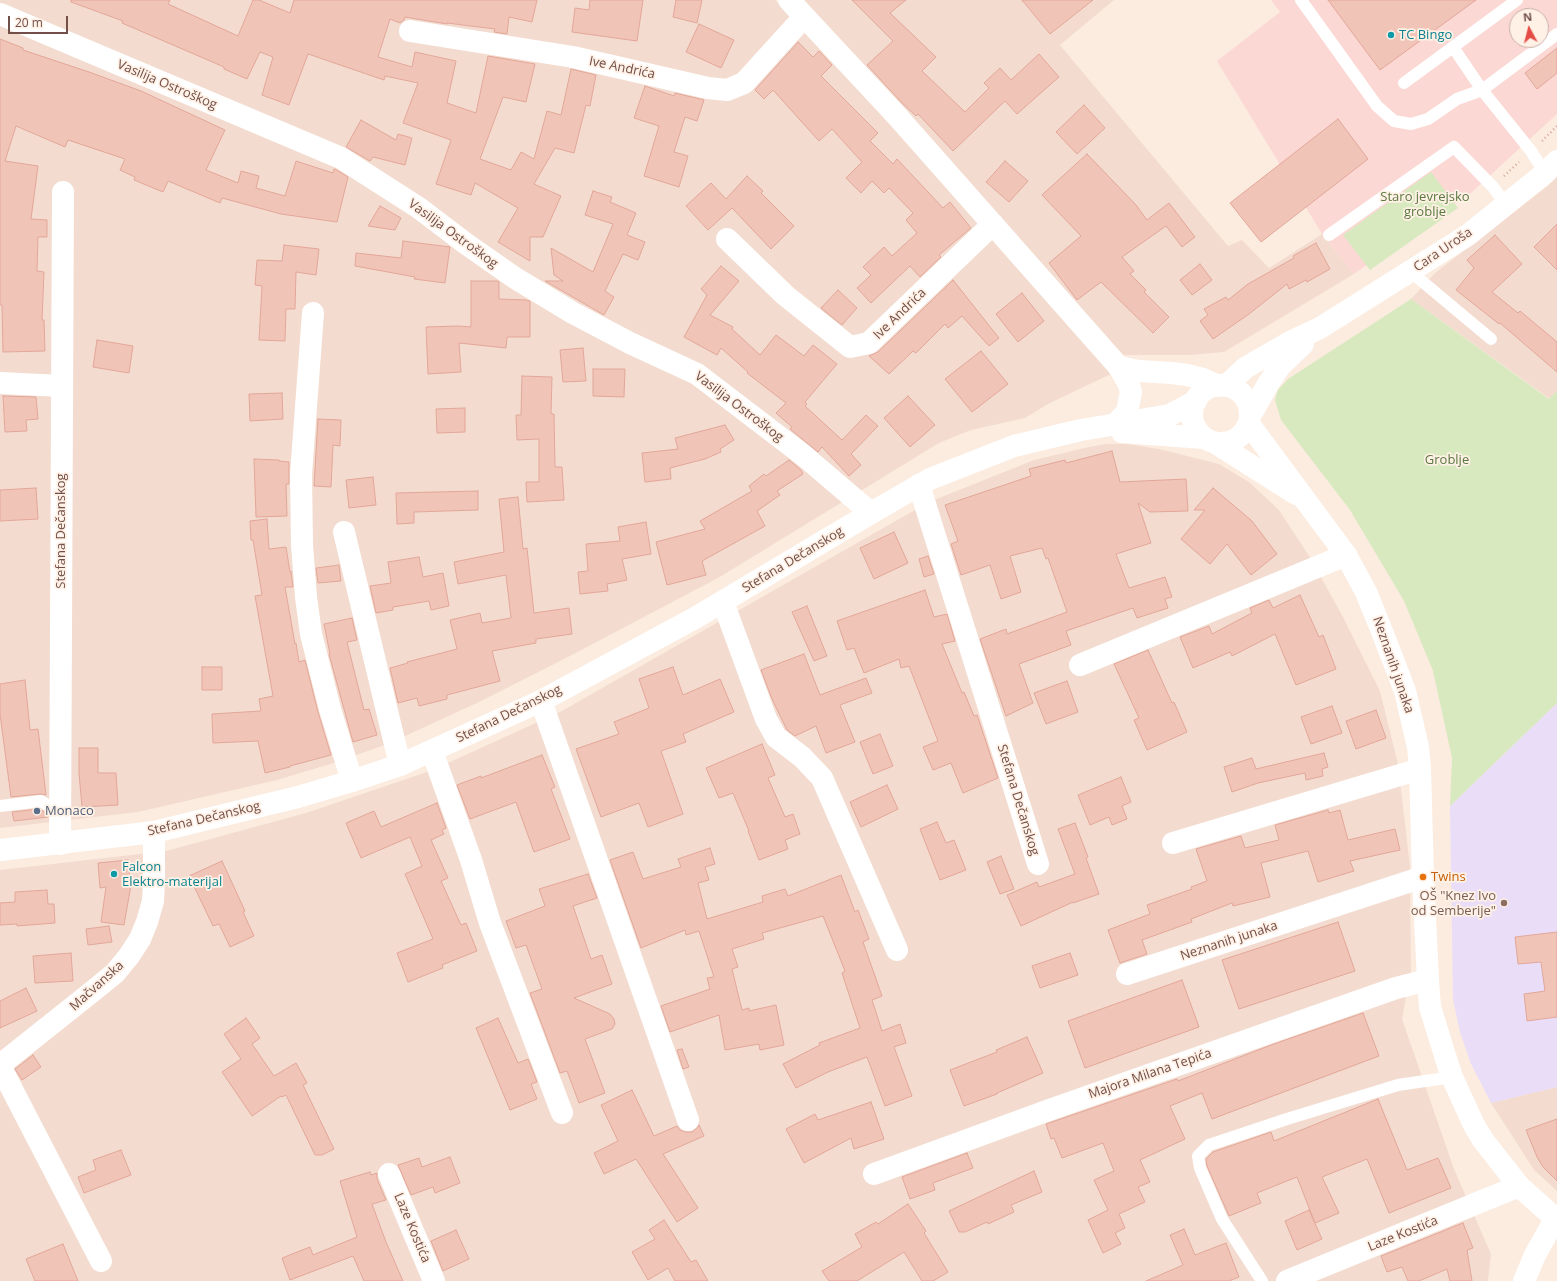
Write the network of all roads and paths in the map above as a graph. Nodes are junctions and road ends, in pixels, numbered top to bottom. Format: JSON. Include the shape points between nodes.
{"nodes":[{"id":1,"x":788,"y":0,"type":"edge"},
{"id":2,"x":1301,"y":0,"type":"edge"},
{"id":3,"x":1517,"y":0,"type":"edge"},
{"id":4,"x":0,"y":14,"type":"edge"},
{"id":5,"x":804,"y":17,"type":"junction"},
{"id":6,"x":410,"y":31,"type":"dead end"},
{"id":7,"x":1557,"y":34,"type":"edge"},
{"id":8,"x":1453,"y":47,"type":"junction"},
{"id":9,"x":1404,"y":83,"type":"dead end"},
{"id":10,"x":1482,"y":90,"type":"junction"},
{"id":11,"x":1551,"y":167,"type":"edge"},
{"id":12,"x":63,"y":192,"type":"dead end"},
{"id":13,"x":1506,"y":204,"type":"junction"},
{"id":14,"x":993,"y":224,"type":"junction"},
{"id":15,"x":1329,"y":235,"type":"dead end"},
{"id":16,"x":727,"y":239,"type":"dead end"},
{"id":17,"x":1411,"y":272,"type":"junction"},
{"id":18,"x":313,"y":313,"type":"dead end"},
{"id":19,"x":1320,"y":328,"type":"junction"},
{"id":20,"x":1491,"y":339,"type":"dead end"},
{"id":21,"x":1119,"y":367,"type":"junction"},
{"id":22,"x":0,"y":383,"type":"edge"},
{"id":23,"x":62,"y":386,"type":"junction"},
{"id":24,"x":1210,"y":392,"type":"junction"},
{"id":25,"x":1250,"y":420,"type":"junction"},
{"id":26,"x":1117,"y":423,"type":"junction"},
{"id":27,"x":1081,"y":430,"type":"junction"},
{"id":28,"x":1209,"y":440,"type":"junction"},
{"id":29,"x":919,"y":485,"type":"junction"},
{"id":30,"x":1307,"y":501,"type":"junction"},
{"id":31,"x":871,"y":513,"type":"junction"},
{"id":32,"x":344,"y":532,"type":"dead end"},
{"id":33,"x":1346,"y":554,"type":"junction"},
{"id":34,"x":723,"y":602,"type":"junction"},
{"id":35,"x":1080,"y":665,"type":"dead end"},
{"id":36,"x":541,"y":701,"type":"junction"},
{"id":37,"x":432,"y":751,"type":"junction"},
{"id":38,"x":400,"y":765,"type":"junction"},
{"id":39,"x":1420,"y":770,"type":"junction"},
{"id":40,"x":352,"y":781,"type":"junction"},
{"id":41,"x":0,"y":806,"type":"edge"},
{"id":42,"x":154,"y":832,"type":"junction"},
{"id":43,"x":60,"y":834,"type":"junction"},
{"id":44,"x":1173,"y":843,"type":"dead end"},
{"id":45,"x":0,"y":850,"type":"edge"},
{"id":46,"x":1038,"y":864,"type":"dead end"},
{"id":47,"x":1423,"y":877,"type":"junction"},
{"id":48,"x":897,"y":950,"type":"dead end"},
{"id":49,"x":1127,"y":974,"type":"dead end"},
{"id":50,"x":1428,"y":980,"type":"junction"},
{"id":51,"x":0,"y":1065,"type":"edge"},
{"id":52,"x":1452,"y":1077,"type":"junction"},
{"id":53,"x":562,"y":1113,"type":"dead end"},
{"id":54,"x":688,"y":1120,"type":"dead end"},
{"id":55,"x":389,"y":1174,"type":"dead end"},
{"id":56,"x":874,"y":1174,"type":"dead end"},
{"id":57,"x":1518,"y":1186,"type":"junction"},
{"id":58,"x":1556,"y":1220,"type":"edge"},
{"id":59,"x":101,"y":1261,"type":"dead end"},
{"id":60,"x":434,"y":1281,"type":"edge"},
{"id":61,"x":1262,"y":1281,"type":"edge"},
{"id":62,"x":1287,"y":1281,"type":"edge"},
{"id":63,"x":1524,"y":1281,"type":"edge"}],
"edges":[{"from":1,"to":5,"type":"street"},
{"from":2,"to":10,"type":"lane","via":[[1377,106],[1394,121],[1411,124],[1428,119],[1458,99]]},
{"from":3,"to":8,"type":"lane"},
{"from":4,"to":31,"type":"street","name":"Vasilija Ostroškog","via":[[341,158],[419,208],[515,278],[572,313],[697,374],[803,455]]},
{"from":5,"to":6,"type":"street","name":"Ive Andrića","via":[[744,83],[727,90],[708,88],[573,57]]},
{"from":5,"to":14,"type":"street"},
{"from":7,"to":10,"type":"lane"},
{"from":8,"to":9,"type":"lane"},
{"from":8,"to":10,"type":"lane"},
{"from":10,"to":11,"type":"lane","via":[[1531,151]]},
{"from":11,"to":13,"type":"street","name":"Cara Uroša"},
{"from":12,"to":23,"type":"street","name":"Stefana Dečanskog"},
{"from":13,"to":15,"type":"lane","via":[[1454,147]]},
{"from":13,"to":17,"type":"street","name":"Cara Uroša","via":[[1468,234]]},
{"from":14,"to":16,"type":"street","name":"Ive Andrića","via":[[869,343],[850,347],[786,296]]},
{"from":14,"to":21,"type":"street"},
{"from":17,"to":19,"type":"street","name":"Cara Uroša"},
{"from":17,"to":20,"type":"lane"},
{"from":18,"to":40,"type":"street","via":[[301,474],[306,597],[330,709]]},
{"from":19,"to":24,"type":"street","via":[[1245,368]]},
{"from":19,"to":25,"type":"street","via":[[1280,366]]},
{"from":21,"to":24,"type":"street","via":[[1203,379]]},
{"from":21,"to":26,"type":"street","via":[[1131,392],[1127,412]]},
{"from":22,"to":23,"type":"street"},
{"from":23,"to":43,"type":"street","name":"Stefana Dečanskog"},
{"from":24,"to":25,"type":"street","via":[[1233,388],[1248,403]]},
{"from":24,"to":26,"type":"street","via":[[1170,415]]},
{"from":24,"to":28,"type":"street","via":[[1193,408],[1194,425],[1198,432]]},
{"from":25,"to":28,"type":"street","via":[[1237,438],[1226,443]]},
{"from":25,"to":30,"type":"street","name":"Neznanih junaka"},
{"from":26,"to":27,"type":"street"},
{"from":27,"to":28,"type":"street"},
{"from":27,"to":29,"type":"street","name":"Stefana Dečanskog","via":[[1014,446]]},
{"from":28,"to":30,"type":"street"},
{"from":29,"to":31,"type":"street","name":"Stefana Dečanskog"},
{"from":29,"to":46,"type":"street","name":"Stefana Dečanskog"},
{"from":30,"to":33,"type":"street","name":"Neznanih junaka"},
{"from":31,"to":34,"type":"street","name":"Stefana Dečanskog"},
{"from":32,"to":38,"type":"street"},
{"from":33,"to":35,"type":"street"},
{"from":33,"to":39,"type":"street","name":"Neznanih junaka","via":[[1366,592],[1405,691],[1418,747]]},
{"from":34,"to":36,"type":"street","name":"Stefana Dečanskog"},
{"from":34,"to":48,"type":"street","via":[[766,719],[776,737],[802,757],[822,778]]},
{"from":36,"to":37,"type":"street","name":"Stefana Dečanskog"},
{"from":36,"to":54,"type":"street"},
{"from":37,"to":38,"type":"street","name":"Stefana Dečanskog"},
{"from":37,"to":53,"type":"street","via":[[471,860],[490,923]]},
{"from":38,"to":40,"type":"street","name":"Stefana Dečanskog"},
{"from":39,"to":44,"type":"street"},
{"from":39,"to":47,"type":"street","name":"Neznanih junaka"},
{"from":40,"to":42,"type":"street","name":"Stefana Dečanskog","via":[[298,797]]},
{"from":41,"to":43,"type":"lane","via":[[41,801],[57,815]]},
{"from":42,"to":43,"type":"street","name":"Stefana Dečanskog"},
{"from":42,"to":51,"type":"street","name":"Mačvanska","via":[[152,901],[140,939],[129,956],[115,973]]},
{"from":43,"to":45,"type":"street","name":"Stefana Dečanskog"},
{"from":47,"to":49,"type":"street","name":"Neznanih junaka"},
{"from":47,"to":50,"type":"street","name":"Neznanih junaka"},
{"from":50,"to":52,"type":"street","name":"Neznanih junaka","via":[[1430,1007]]},
{"from":50,"to":56,"type":"street","name":"Majora Milana Tepića","via":[[1396,988]]},
{"from":51,"to":59,"type":"street","name":"Mačvanska"},
{"from":52,"to":57,"type":"street","name":"Neznanih junaka","via":[[1483,1140]]},
{"from":52,"to":61,"type":"lane","via":[[1398,1085],[1294,1116],[1209,1145],[1198,1156],[1200,1168],[1222,1219]]},
{"from":55,"to":60,"type":"street","name":"Laze Kostića"},
{"from":57,"to":58,"type":"street","name":"Neznanih junaka"},
{"from":57,"to":62,"type":"street","name":"Laze Kostića"},
{"from":58,"to":63,"type":"street","via":[[1545,1236]]}]}
